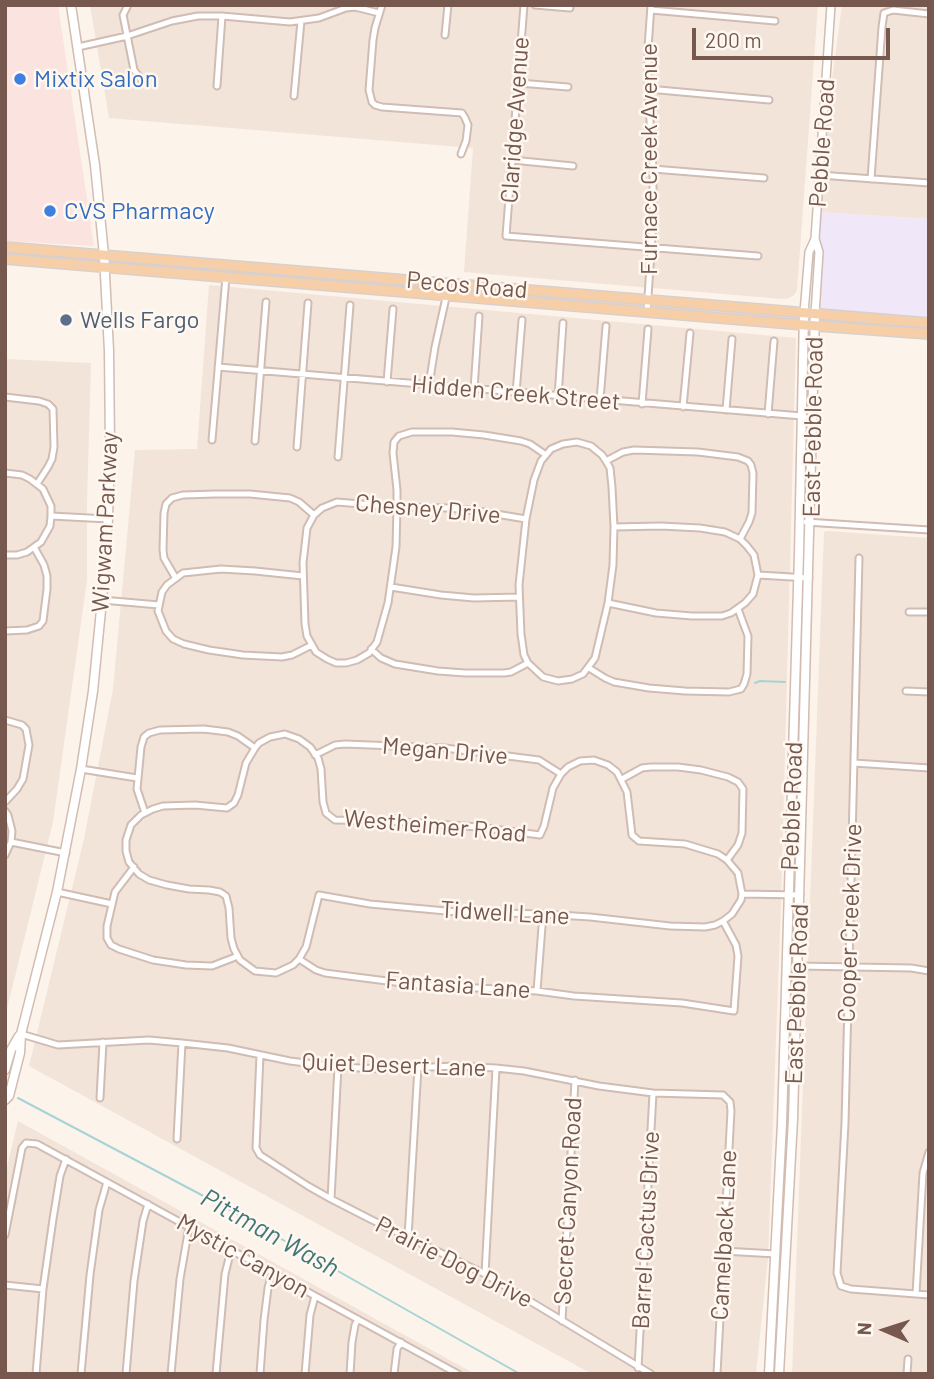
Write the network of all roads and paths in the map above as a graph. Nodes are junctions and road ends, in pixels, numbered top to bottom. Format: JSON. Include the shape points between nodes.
{"nodes":[{"id":1,"x":71,"y":5,"type":"edge"},
{"id":2,"x":128,"y":5,"type":"edge"},
{"id":3,"x":382,"y":5,"type":"edge"},
{"id":4,"x":448,"y":5,"type":"edge"},
{"id":5,"x":524,"y":5,"type":"edge"},
{"id":6,"x":535,"y":5,"type":"edge"},
{"id":7,"x":831,"y":5,"type":"edge"},
{"id":8,"x":914,"y":5,"type":"edge"},
{"id":9,"x":570,"y":8,"type":"dead end"},
{"id":10,"x":651,"y":8,"type":"edge"},
{"id":11,"x":379,"y":13,"type":"junction"},
{"id":12,"x":914,"y":13,"type":"junction"},
{"id":13,"x":929,"y":14,"type":"edge"},
{"id":14,"x":222,"y":16,"type":"junction"},
{"id":15,"x":301,"y":21,"type":"junction"},
{"id":16,"x":775,"y":21,"type":"dead end"},
{"id":17,"x":445,"y":35,"type":"dead end"},
{"id":18,"x":127,"y":36,"type":"junction"},
{"id":19,"x":78,"y":47,"type":"junction"},
{"id":20,"x":142,"y":82,"type":"dead end"},
{"id":21,"x":519,"y":83,"type":"junction"},
{"id":22,"x":217,"y":86,"type":"dead end"},
{"id":23,"x":569,"y":87,"type":"dead end"},
{"id":24,"x":648,"y":89,"type":"junction"},
{"id":25,"x":295,"y":96,"type":"dead end"},
{"id":26,"x":768,"y":100,"type":"dead end"},
{"id":27,"x":461,"y":154,"type":"dead end"},
{"id":28,"x":512,"y":160,"type":"junction"},
{"id":29,"x":572,"y":166,"type":"dead end"},
{"id":30,"x":653,"y":169,"type":"junction"},
{"id":31,"x":819,"y":175,"type":"junction"},
{"id":32,"x":764,"y":178,"type":"dead end"},
{"id":33,"x":871,"y":179,"type":"junction"},
{"id":34,"x":929,"y":183,"type":"edge"},
{"id":35,"x":815,"y":239,"type":"junction"},
{"id":36,"x":5,"y":247,"type":"edge"},
{"id":37,"x":651,"y":248,"type":"junction"},
{"id":38,"x":104,"y":255,"type":"junction"},
{"id":39,"x":758,"y":256,"type":"dead end"},
{"id":40,"x":5,"y":259,"type":"edge"},
{"id":41,"x":105,"y":267,"type":"junction"},
{"id":42,"x":254,"y":268,"type":"junction"},
{"id":43,"x":226,"y":277,"type":"junction"},
{"id":44,"x":253,"y":279,"type":"junction"},
{"id":45,"x":449,"y":284,"type":"junction"},
{"id":46,"x":447,"y":295,"type":"junction"},
{"id":47,"x":647,"y":300,"type":"junction"},
{"id":48,"x":266,"y":302,"type":"dead end"},
{"id":49,"x":308,"y":303,"type":"dead end"},
{"id":50,"x":350,"y":305,"type":"dead end"},
{"id":51,"x":393,"y":309,"type":"dead end"},
{"id":52,"x":647,"y":312,"type":"junction"},
{"id":53,"x":804,"y":313,"type":"junction"},
{"id":54,"x":479,"y":316,"type":"dead end"},
{"id":55,"x":522,"y":320,"type":"dead end"},
{"id":56,"x":812,"y":322,"type":"junction"},
{"id":57,"x":564,"y":323,"type":"dead end"},
{"id":58,"x":929,"y":323,"type":"edge"},
{"id":59,"x":606,"y":326,"type":"dead end"},
{"id":60,"x":648,"y":329,"type":"dead end"},
{"id":61,"x":690,"y":333,"type":"dead end"},
{"id":62,"x":929,"y":334,"type":"edge"},
{"id":63,"x":732,"y":339,"type":"dead end"},
{"id":64,"x":774,"y":341,"type":"dead end"},
{"id":65,"x":218,"y":367,"type":"junction"},
{"id":66,"x":260,"y":371,"type":"junction"},
{"id":67,"x":302,"y":374,"type":"junction"},
{"id":68,"x":345,"y":378,"type":"junction"},
{"id":69,"x":387,"y":382,"type":"junction"},
{"id":70,"x":429,"y":385,"type":"junction"},
{"id":71,"x":474,"y":389,"type":"junction"},
{"id":72,"x":516,"y":393,"type":"junction"},
{"id":73,"x":5,"y":397,"type":"edge"},
{"id":74,"x":558,"y":397,"type":"junction"},
{"id":75,"x":600,"y":400,"type":"junction"},
{"id":76,"x":642,"y":404,"type":"junction"},
{"id":77,"x":683,"y":407,"type":"junction"},
{"id":78,"x":726,"y":410,"type":"junction"},
{"id":79,"x":768,"y":414,"type":"junction"},
{"id":80,"x":802,"y":416,"type":"junction"},
{"id":81,"x":813,"y":421,"type":"junction"},
{"id":82,"x":212,"y":440,"type":"dead end"},
{"id":83,"x":255,"y":441,"type":"dead end"},
{"id":84,"x":297,"y":447,"type":"dead end"},
{"id":85,"x":546,"y":455,"type":"junction"},
{"id":86,"x":338,"y":457,"type":"dead end"},
{"id":87,"x":606,"y":461,"type":"junction"},
{"id":88,"x":5,"y":473,"type":"edge"},
{"id":89,"x":37,"y":484,"type":"junction"},
{"id":90,"x":397,"y":508,"type":"junction"},
{"id":91,"x":314,"y":514,"type":"junction"},
{"id":92,"x":51,"y":516,"type":"junction"},
{"id":93,"x":108,"y":519,"type":"junction"},
{"id":94,"x":526,"y":519,"type":"junction"},
{"id":95,"x":800,"y":521,"type":"junction"},
{"id":96,"x":811,"y":522,"type":"junction"},
{"id":97,"x":614,"y":527,"type":"junction"},
{"id":98,"x":929,"y":530,"type":"edge"},
{"id":99,"x":740,"y":539,"type":"junction"},
{"id":100,"x":34,"y":547,"type":"junction"},
{"id":101,"x":5,"y":555,"type":"edge"},
{"id":102,"x":859,"y":558,"type":"dead end"},
{"id":103,"x":758,"y":575,"type":"junction"},
{"id":104,"x":303,"y":576,"type":"junction"},
{"id":105,"x":175,"y":577,"type":"junction"},
{"id":106,"x":798,"y":578,"type":"junction"},
{"id":107,"x":809,"y":578,"type":"junction"},
{"id":108,"x":391,"y":587,"type":"junction"},
{"id":109,"x":519,"y":597,"type":"junction"},
{"id":110,"x":103,"y":600,"type":"junction"},
{"id":111,"x":608,"y":603,"type":"junction"},
{"id":112,"x":159,"y":605,"type":"junction"},
{"id":113,"x":738,"y":609,"type":"junction"},
{"id":114,"x":909,"y":612,"type":"dead end"},
{"id":115,"x":929,"y":612,"type":"edge"},
{"id":116,"x":5,"y":631,"type":"edge"},
{"id":117,"x":312,"y":645,"type":"junction"},
{"id":118,"x":371,"y":649,"type":"junction"},
{"id":119,"x":527,"y":663,"type":"junction"},
{"id":120,"x":589,"y":668,"type":"junction"},
{"id":121,"x":905,"y":691,"type":"dead end"},
{"id":122,"x":929,"y":692,"type":"edge"},
{"id":123,"x":5,"y":720,"type":"edge"},
{"id":124,"x":255,"y":748,"type":"junction"},
{"id":125,"x":315,"y":755,"type":"junction"},
{"id":126,"x":854,"y":763,"type":"junction"},
{"id":127,"x":929,"y":768,"type":"edge"},
{"id":128,"x":81,"y":769,"type":"junction"},
{"id":129,"x":561,"y":774,"type":"junction"},
{"id":130,"x":137,"y":778,"type":"junction"},
{"id":131,"x":622,"y":779,"type":"junction"},
{"id":132,"x":5,"y":802,"type":"edge"},
{"id":133,"x":5,"y":811,"type":"edge"},
{"id":134,"x":145,"y":813,"type":"junction"},
{"id":135,"x":11,"y":842,"type":"junction"},
{"id":136,"x":66,"y":853,"type":"junction"},
{"id":137,"x":5,"y":855,"type":"edge"},
{"id":138,"x":727,"y":860,"type":"junction"},
{"id":139,"x":134,"y":867,"type":"junction"},
{"id":140,"x":57,"y":892,"type":"junction"},
{"id":141,"x":742,"y":894,"type":"junction"},
{"id":142,"x":789,"y":895,"type":"junction"},
{"id":143,"x":800,"y":895,"type":"junction"},
{"id":144,"x":112,"y":904,"type":"junction"},
{"id":145,"x":543,"y":914,"type":"junction"},
{"id":146,"x":723,"y":921,"type":"junction"},
{"id":147,"x":238,"y":956,"type":"junction"},
{"id":148,"x":299,"y":959,"type":"junction"},
{"id":149,"x":787,"y":966,"type":"junction"},
{"id":150,"x":798,"y":966,"type":"junction"},
{"id":151,"x":848,"y":966,"type":"junction"},
{"id":152,"x":929,"y":971,"type":"edge"},
{"id":153,"x":537,"y":991,"type":"junction"},
{"id":154,"x":21,"y":1034,"type":"junction"},
{"id":155,"x":103,"y":1042,"type":"junction"},
{"id":156,"x":182,"y":1043,"type":"junction"},
{"id":157,"x":260,"y":1055,"type":"junction"},
{"id":158,"x":338,"y":1067,"type":"junction"},
{"id":159,"x":418,"y":1067,"type":"junction"},
{"id":160,"x":496,"y":1068,"type":"junction"},
{"id":161,"x":5,"y":1070,"type":"edge"},
{"id":162,"x":575,"y":1080,"type":"junction"},
{"id":163,"x":653,"y":1093,"type":"junction"},
{"id":164,"x":100,"y":1098,"type":"dead end"},
{"id":165,"x":726,"y":1098,"type":"joint"},
{"id":166,"x":5,"y":1100,"type":"edge"},
{"id":167,"x":177,"y":1139,"type":"dead end"},
{"id":168,"x":929,"y":1152,"type":"edge"},
{"id":169,"x":66,"y":1159,"type":"junction"},
{"id":170,"x":107,"y":1182,"type":"junction"},
{"id":171,"x":331,"y":1199,"type":"junction"},
{"id":172,"x":148,"y":1204,"type":"junction"},
{"id":173,"x":189,"y":1227,"type":"junction"},
{"id":174,"x":5,"y":1235,"type":"edge"},
{"id":175,"x":408,"y":1237,"type":"junction"},
{"id":176,"x":231,"y":1250,"type":"junction"},
{"id":177,"x":723,"y":1251,"type":"junction"},
{"id":178,"x":775,"y":1254,"type":"junction"},
{"id":179,"x":786,"y":1255,"type":"junction"},
{"id":180,"x":272,"y":1273,"type":"junction"},
{"id":181,"x":485,"y":1274,"type":"junction"},
{"id":182,"x":5,"y":1285,"type":"edge"},
{"id":183,"x":43,"y":1289,"type":"junction"},
{"id":184,"x":916,"y":1294,"type":"junction"},
{"id":185,"x":929,"y":1295,"type":"edge"},
{"id":186,"x":315,"y":1296,"type":"junction"},
{"id":187,"x":358,"y":1319,"type":"junction"},
{"id":188,"x":562,"y":1321,"type":"junction"},
{"id":189,"x":401,"y":1342,"type":"junction"},
{"id":190,"x":908,"y":1359,"type":"dead end"},
{"id":191,"x":444,"y":1366,"type":"junction"},
{"id":192,"x":638,"y":1367,"type":"junction"},
{"id":193,"x":440,"y":1373,"type":"edge"},
{"id":194,"x":37,"y":1374,"type":"edge"},
{"id":195,"x":81,"y":1374,"type":"edge"},
{"id":196,"x":126,"y":1374,"type":"edge"},
{"id":197,"x":171,"y":1374,"type":"edge"},
{"id":198,"x":216,"y":1374,"type":"edge"},
{"id":199,"x":260,"y":1374,"type":"edge"},
{"id":200,"x":305,"y":1374,"type":"edge"},
{"id":201,"x":350,"y":1374,"type":"edge"},
{"id":202,"x":394,"y":1374,"type":"edge"},
{"id":203,"x":458,"y":1374,"type":"edge"},
{"id":204,"x":651,"y":1374,"type":"edge"},
{"id":205,"x":717,"y":1374,"type":"edge"},
{"id":206,"x":769,"y":1374,"type":"edge"},
{"id":207,"x":779,"y":1374,"type":"edge"},
{"id":208,"x":908,"y":1374,"type":"edge"}],
"edges":[{"from":1,"to":19,"type":"main road","name":"Wigwam Parkway"},
{"from":2,"to":18,"type":"street","via":[[123,15]]},
{"from":3,"to":11,"type":"street"},
{"from":4,"to":17,"type":"street"},
{"from":5,"to":21,"type":"street","name":"Claridge Avenue"},
{"from":6,"to":9,"type":"street"},
{"from":7,"to":31,"type":"street","name":"Pebble Road"},
{"from":8,"to":12,"type":"street"},
{"from":10,"to":16,"type":"street"},
{"from":10,"to":24,"type":"street","name":"Furnace Creek Avenue"},
{"from":11,"to":15,"type":"street","via":[[355,7]]},
{"from":11,"to":27,"type":"street","via":[[370,77],[372,102],[382,107],[461,113],[468,125]]},
{"from":12,"to":13,"type":"street"},
{"from":12,"to":33,"type":"street","via":[[884,13]]},
{"from":14,"to":15,"type":"street"},
{"from":14,"to":18,"type":"street","via":[[184,18]]},
{"from":14,"to":22,"type":"street"},
{"from":15,"to":25,"type":"street"},
{"from":18,"to":19,"type":"street"},
{"from":18,"to":20,"type":"street","via":[[134,70]]},
{"from":19,"to":38,"type":"main road","name":"Wigwam Parkway"},
{"from":21,"to":23,"type":"street"},
{"from":21,"to":28,"type":"street","name":"Claridge Avenue"},
{"from":24,"to":26,"type":"street"},
{"from":24,"to":30,"type":"street","name":"Furnace Creek Avenue"},
{"from":28,"to":29,"type":"street"},
{"from":28,"to":37,"type":"street","name":"Claridge Avenue","via":[[506,236]]},
{"from":30,"to":32,"type":"street"},
{"from":30,"to":37,"type":"street","name":"Furnace Creek Avenue"},
{"from":31,"to":33,"type":"street"},
{"from":31,"to":35,"type":"street","name":"Pebble Road"},
{"from":33,"to":34,"type":"street"},
{"from":35,"to":53,"type":"street","name":"Pebble Road","via":[[809,252]]},
{"from":35,"to":56,"type":"street","name":"Pebble Road","via":[[819,251]]},
{"from":36,"to":38,"type":"main road","name":"Pecos Road"},
{"from":37,"to":39,"type":"street"},
{"from":37,"to":47,"type":"street","name":"Furnace Creek Avenue"},
{"from":38,"to":41,"type":"main road","name":"Wigwam Parkway"},
{"from":38,"to":42,"type":"main road","name":"Pecos Road"},
{"from":40,"to":41,"type":"main road","name":"Pecos Road"},
{"from":41,"to":43,"type":"main road","name":"Pecos Road"},
{"from":41,"to":93,"type":"main road","name":"Wigwam Parkway","via":[[110,351]]},
{"from":42,"to":44,"type":"main road"},
{"from":42,"to":45,"type":"main road","name":"Pecos Road"},
{"from":43,"to":44,"type":"main road","name":"Pecos Road"},
{"from":43,"to":65,"type":"street"},
{"from":44,"to":46,"type":"main road","name":"Pecos Road"},
{"from":45,"to":46,"type":"street"},
{"from":45,"to":47,"type":"main road","name":"Pecos Road"},
{"from":46,"to":52,"type":"main road","name":"Pecos Road"},
{"from":46,"to":70,"type":"street"},
{"from":47,"to":52,"type":"street","name":"Furnace Creek Avenue"},
{"from":47,"to":53,"type":"main road","name":"Pecos Road"},
{"from":48,"to":66,"type":"street"},
{"from":49,"to":67,"type":"street"},
{"from":50,"to":68,"type":"street"},
{"from":51,"to":69,"type":"street"},
{"from":52,"to":56,"type":"main road","name":"Pecos Road"},
{"from":53,"to":56,"type":"main road","name":"Pecos Road"},
{"from":54,"to":71,"type":"street"},
{"from":55,"to":72,"type":"street"},
{"from":56,"to":58,"type":"main road","name":"Pecos Road"},
{"from":56,"to":62,"type":"main road"},
{"from":56,"to":80,"type":"main road","name":"Pebble Road"},
{"from":56,"to":81,"type":"main road","name":"East Pebble Road"},
{"from":57,"to":74,"type":"street"},
{"from":59,"to":75,"type":"street"},
{"from":60,"to":76,"type":"street"},
{"from":61,"to":77,"type":"street"},
{"from":63,"to":78,"type":"street"},
{"from":64,"to":79,"type":"street"},
{"from":65,"to":66,"type":"street","name":"Hidden Creek Street"},
{"from":65,"to":82,"type":"street"},
{"from":66,"to":67,"type":"street","name":"Hidden Creek Street"},
{"from":66,"to":83,"type":"street"},
{"from":67,"to":68,"type":"street","name":"Hidden Creek Street"},
{"from":67,"to":84,"type":"street"},
{"from":68,"to":69,"type":"street","name":"Hidden Creek Street"},
{"from":68,"to":86,"type":"street"},
{"from":69,"to":70,"type":"street","name":"Hidden Creek Street"},
{"from":70,"to":71,"type":"street","name":"Hidden Creek Street"},
{"from":71,"to":72,"type":"street","name":"Hidden Creek Street"},
{"from":72,"to":74,"type":"street","name":"Hidden Creek Street"},
{"from":73,"to":89,"type":"street","via":[[39,401],[53,409],[52,459]]},
{"from":74,"to":75,"type":"street","name":"Hidden Creek Street"},
{"from":75,"to":76,"type":"street","name":"Hidden Creek Street"},
{"from":76,"to":77,"type":"street","name":"Hidden Creek Street"},
{"from":77,"to":78,"type":"street","name":"Hidden Creek Street"},
{"from":78,"to":79,"type":"street","name":"Hidden Creek Street"},
{"from":79,"to":80,"type":"street","name":"Hidden Creek Street"},
{"from":80,"to":81,"type":"street","name":"Hidden Creek Street"},
{"from":80,"to":95,"type":"main road","name":"Pebble Road"},
{"from":81,"to":96,"type":"main road","name":"East Pebble Road"},
{"from":85,"to":87,"type":"street","via":[[551,449],[577,442],[591,446]]},
{"from":85,"to":90,"type":"street","via":[[521,441],[484,435],[412,432],[398,436],[393,453]]},
{"from":85,"to":94,"type":"street","via":[[534,480]]},
{"from":87,"to":97,"type":"street"},
{"from":87,"to":99,"type":"street","via":[[623,452],[663,450],[748,461],[753,473],[752,513]]},
{"from":88,"to":89,"type":"street","via":[[22,475]]},
{"from":89,"to":92,"type":"street","via":[[51,506]]},
{"from":90,"to":91,"type":"street","name":"Chesney Drive","via":[[337,502]]},
{"from":90,"to":94,"type":"street","name":"Chesney Drive","via":[[448,508]]},
{"from":90,"to":108,"type":"street"},
{"from":91,"to":104,"type":"street","via":[[307,527]]},
{"from":91,"to":105,"type":"street","via":[[290,498],[215,494],[172,498],[164,513],[163,550]]},
{"from":92,"to":93,"type":"street"},
{"from":92,"to":100,"type":"street","via":[[50,526]]},
{"from":93,"to":110,"type":"main road","name":"Wigwam Parkway"},
{"from":94,"to":109,"type":"street"},
{"from":95,"to":96,"type":"street"},
{"from":95,"to":106,"type":"main road","name":"Pebble Road"},
{"from":96,"to":98,"type":"street"},
{"from":96,"to":107,"type":"main road","name":"East Pebble Road"},
{"from":97,"to":99,"type":"street","via":[[700,528]]},
{"from":97,"to":111,"type":"street"},
{"from":99,"to":103,"type":"street","via":[[754,555]]},
{"from":100,"to":101,"type":"street"},
{"from":100,"to":116,"type":"street","via":[[47,576],[43,621],[27,630]]},
{"from":102,"to":126,"type":"street","name":"Cooper Creek Drive"},
{"from":103,"to":106,"type":"street"},
{"from":103,"to":113,"type":"street","via":[[753,594]]},
{"from":104,"to":105,"type":"street","via":[[221,569]]},
{"from":104,"to":117,"type":"street","via":[[305,624]]},
{"from":105,"to":112,"type":"street","via":[[162,592]]},
{"from":106,"to":107,"type":"street"},
{"from":106,"to":142,"type":"main road","name":"Pebble Road"},
{"from":107,"to":143,"type":"main road","name":"East Pebble Road"},
{"from":108,"to":109,"type":"street","via":[[441,596]]},
{"from":108,"to":118,"type":"street","via":[[377,642]]},
{"from":109,"to":119,"type":"street"},
{"from":110,"to":112,"type":"street"},
{"from":110,"to":128,"type":"main road","name":"Wigwam Parkway"},
{"from":111,"to":113,"type":"street","via":[[692,616],[722,616]]},
{"from":111,"to":120,"type":"street"},
{"from":112,"to":117,"type":"street","via":[[166,631],[184,644],[282,657]]},
{"from":113,"to":120,"type":"street","via":[[748,636],[747,674],[741,689],[649,688],[614,682]]},
{"from":114,"to":115,"type":"street"},
{"from":117,"to":118,"type":"street","via":[[336,663],[357,660]]},
{"from":118,"to":119,"type":"street","via":[[395,664],[438,671],[504,673]]},
{"from":119,"to":120,"type":"street","via":[[543,677],[558,681],[572,679]]},
{"from":121,"to":122,"type":"street"},
{"from":123,"to":132,"type":"street","via":[[22,725],[29,745],[23,779]]},
{"from":124,"to":125,"type":"street","via":[[270,737],[285,734],[299,739]]},
{"from":124,"to":130,"type":"street","via":[[238,736],[216,731],[160,730],[145,737]]},
{"from":124,"to":134,"type":"street","via":[[238,795],[227,808],[163,806]]},
{"from":125,"to":129,"type":"street","name":"Megan Drive","via":[[345,744],[445,748],[539,760]]},
{"from":125,"to":129,"type":"street","name":"Westheimer Road","via":[[326,813],[335,820],[402,821],[540,835]]},
{"from":126,"to":127,"type":"street"},
{"from":126,"to":151,"type":"street","name":"Cooper Creek Drive"},
{"from":128,"to":130,"type":"street"},
{"from":128,"to":136,"type":"main road","name":"Wigwam Parkway"},
{"from":129,"to":131,"type":"street","via":[[580,761],[594,760],[608,765]]},
{"from":130,"to":134,"type":"street"},
{"from":131,"to":138,"type":"street","via":[[632,835],[639,841],[685,844]]},
{"from":131,"to":138,"type":"street","via":[[650,766],[701,770],[738,782],[743,789],[742,833]]},
{"from":133,"to":135,"type":"street"},
{"from":134,"to":139,"type":"street","via":[[131,825],[126,840]]},
{"from":135,"to":136,"type":"street"},
{"from":135,"to":137,"type":"street"},
{"from":136,"to":140,"type":"main road","name":"Wigwam Parkway"},
{"from":138,"to":141,"type":"street","via":[[738,873]]},
{"from":139,"to":144,"type":"street","via":[[119,885]]},
{"from":139,"to":147,"type":"street","via":[[139,874],[167,885],[226,896]]},
{"from":140,"to":144,"type":"street"},
{"from":140,"to":154,"type":"main road","name":"Wigwam Parkway"},
{"from":141,"to":142,"type":"street"},
{"from":141,"to":146,"type":"street"},
{"from":142,"to":143,"type":"street"},
{"from":142,"to":149,"type":"main road","name":"Pebble Road"},
{"from":143,"to":150,"type":"main road","name":"East Pebble Road"},
{"from":144,"to":147,"type":"street","via":[[107,938],[119,949],[186,965],[212,966]]},
{"from":145,"to":146,"type":"street","name":"Tidwell Lane","via":[[670,926],[705,927]]},
{"from":145,"to":148,"type":"street","name":"Tidwell Lane","via":[[444,911],[319,895]]},
{"from":145,"to":153,"type":"street"},
{"from":146,"to":153,"type":"street","name":"Fantasia Lane","via":[[738,956],[734,1010]]},
{"from":147,"to":148,"type":"street","via":[[255,971],[267,973],[285,970]]},
{"from":148,"to":153,"type":"street","name":"Fantasia Lane","via":[[325,973],[418,985]]},
{"from":149,"to":150,"type":"street"},
{"from":149,"to":178,"type":"main road","name":"Pebble Road"},
{"from":150,"to":151,"type":"street"},
{"from":150,"to":179,"type":"main road","name":"East Pebble Road"},
{"from":151,"to":152,"type":"street"},
{"from":151,"to":184,"type":"street","name":"Cooper Creek Drive","via":[[837,1273],[841,1286],[851,1289]]},
{"from":154,"to":155,"type":"street","name":"Quiet Desert Lane","via":[[58,1045]]},
{"from":154,"to":161,"type":"main road","name":"Wigwam Parkway"},
{"from":154,"to":166,"type":"main road","name":"Wigwam Parkway","via":[[20,1053]]},
{"from":155,"to":156,"type":"street","name":"Quiet Desert Lane"},
{"from":155,"to":164,"type":"street"},
{"from":156,"to":157,"type":"street","name":"Quiet Desert Lane"},
{"from":156,"to":167,"type":"street"},
{"from":157,"to":158,"type":"street","name":"Quiet Desert Lane"},
{"from":157,"to":171,"type":"street","name":"Prairie Dog Drive","via":[[256,1148],[260,1155]]},
{"from":158,"to":159,"type":"street","name":"Quiet Desert Lane"},
{"from":158,"to":171,"type":"street"},
{"from":159,"to":160,"type":"street","name":"Quiet Desert Lane"},
{"from":159,"to":175,"type":"street"},
{"from":160,"to":162,"type":"street","name":"Quiet Desert Lane"},
{"from":160,"to":181,"type":"street"},
{"from":162,"to":163,"type":"street","name":"Quiet Desert Lane"},
{"from":162,"to":188,"type":"street","name":"Secret Canyon Road"},
{"from":163,"to":165,"type":"street","name":"Quiet Desert Lane"},
{"from":163,"to":192,"type":"street","name":"Barrel Cactus Drive"},
{"from":165,"to":177,"type":"street","name":"Camelback Lane","via":[[731,1111]]},
{"from":168,"to":184,"type":"street","via":[[923,1173]]},
{"from":169,"to":170,"type":"street","name":"Mystic Canyon"},
{"from":169,"to":174,"type":"street","name":"Mystic Canyon","via":[[37,1143],[26,1143],[19,1155]]},
{"from":169,"to":183,"type":"street"},
{"from":170,"to":172,"type":"street","name":"Mystic Canyon"},
{"from":170,"to":195,"type":"street","via":[[95,1238]]},
{"from":171,"to":175,"type":"street","name":"Prairie Dog Drive"},
{"from":172,"to":173,"type":"street","name":"Mystic Canyon"},
{"from":172,"to":196,"type":"street","via":[[134,1281]]},
{"from":173,"to":176,"type":"street","name":"Mystic Canyon"},
{"from":173,"to":197,"type":"street"},
{"from":175,"to":181,"type":"street","name":"Prairie Dog Drive"},
{"from":176,"to":180,"type":"street","name":"Mystic Canyon"},
{"from":176,"to":198,"type":"street"},
{"from":177,"to":178,"type":"street"},
{"from":177,"to":205,"type":"street","name":"Camelback Lane"},
{"from":178,"to":179,"type":"street"},
{"from":178,"to":206,"type":"main road","name":"Pebble Road"},
{"from":179,"to":207,"type":"main road","name":"East Pebble Road"},
{"from":180,"to":186,"type":"street","name":"Mystic Canyon"},
{"from":180,"to":199,"type":"street"},
{"from":181,"to":188,"type":"street","name":"Prairie Dog Drive"},
{"from":182,"to":183,"type":"street"},
{"from":183,"to":194,"type":"street"},
{"from":184,"to":185,"type":"street"},
{"from":186,"to":187,"type":"street","name":"Mystic Canyon"},
{"from":186,"to":200,"type":"street"},
{"from":187,"to":189,"type":"street","name":"Mystic Canyon"},
{"from":187,"to":201,"type":"street"},
{"from":188,"to":192,"type":"street","name":"Prairie Dog Drive"},
{"from":189,"to":191,"type":"street","name":"Mystic Canyon"},
{"from":189,"to":202,"type":"street"},
{"from":190,"to":208,"type":"street"},
{"from":191,"to":193,"type":"street"},
{"from":191,"to":203,"type":"street","name":"Mystic Canyon"},
{"from":192,"to":204,"type":"street","name":"Prairie Dog Drive"}]}
